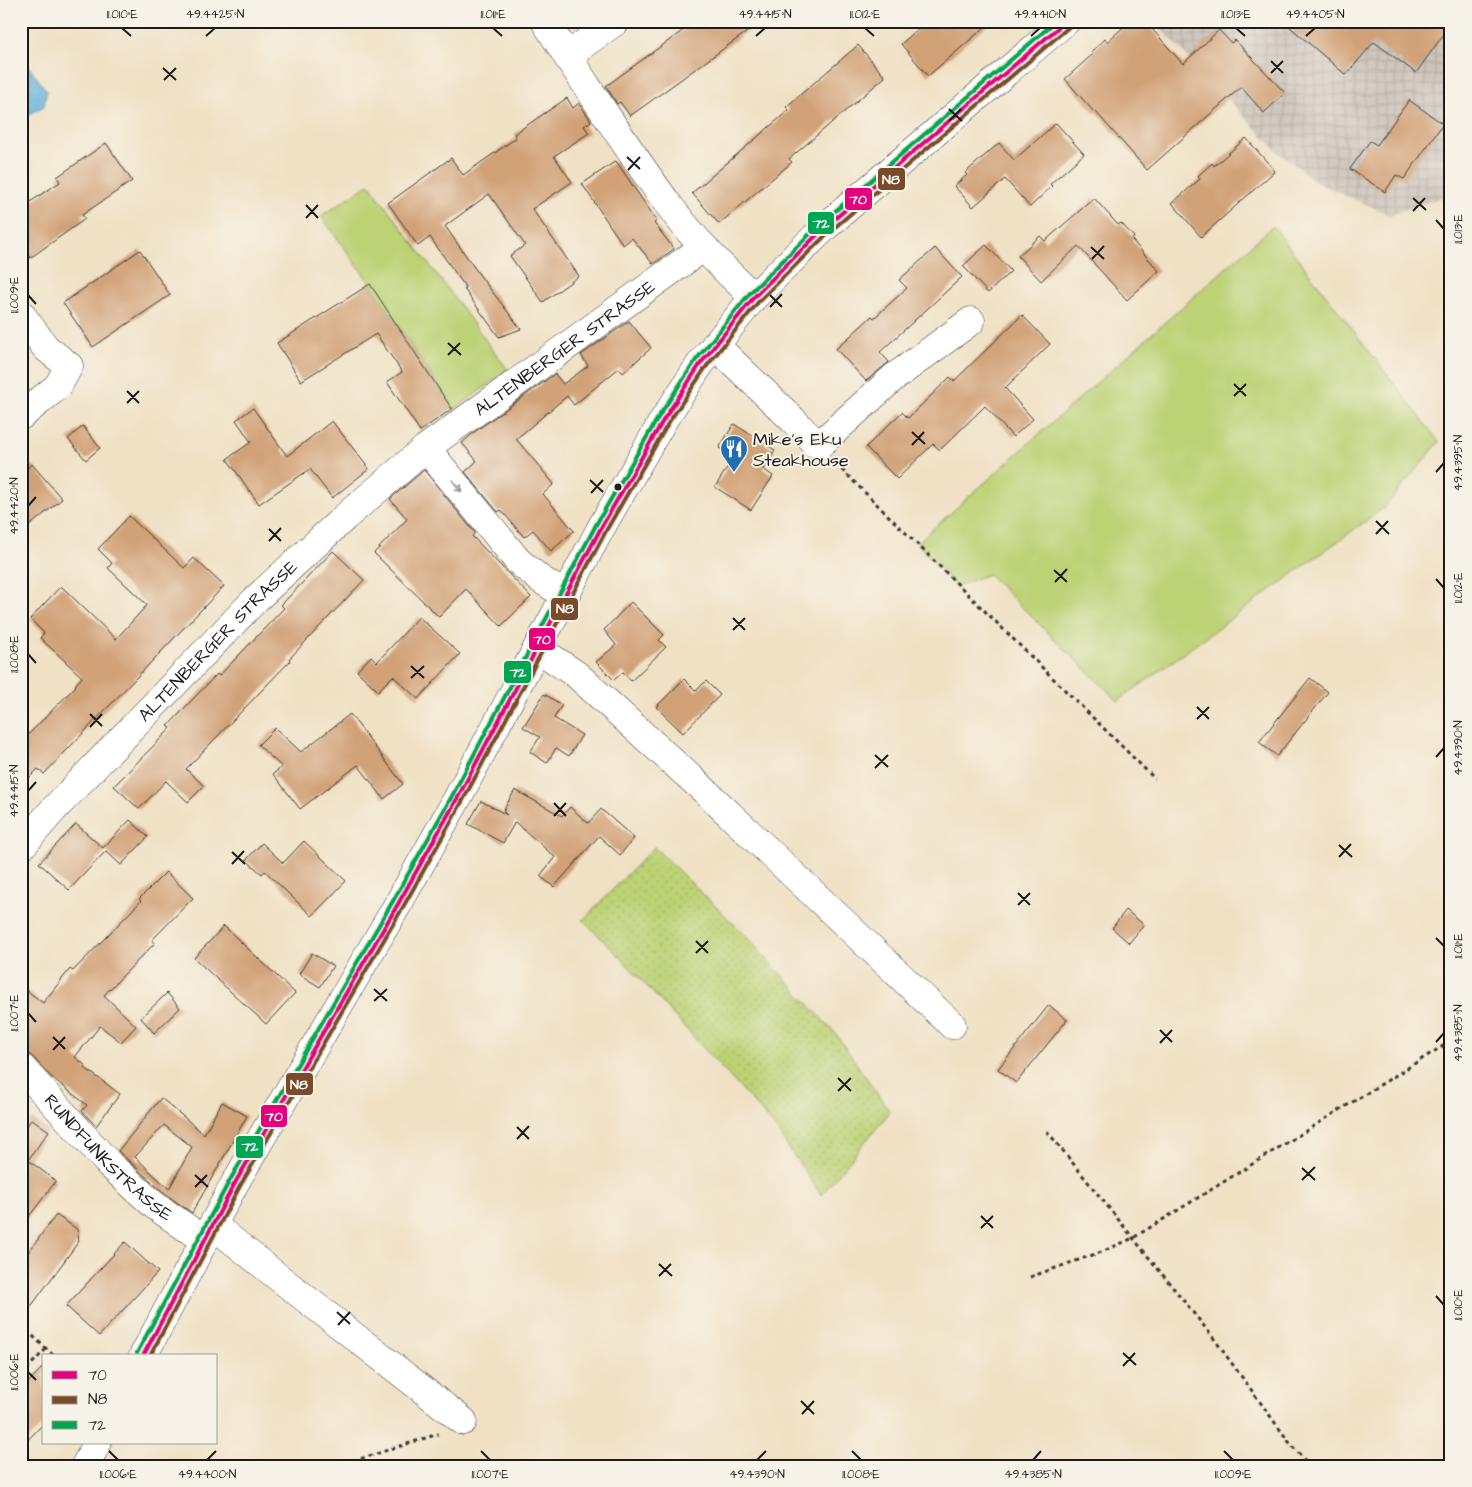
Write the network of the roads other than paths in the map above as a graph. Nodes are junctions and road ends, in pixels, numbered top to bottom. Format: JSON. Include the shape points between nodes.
{"nodes":[{"id":1,"x":545,"y":21,"type":"edge"},
{"id":2,"x":616,"y":21,"type":"edge"},
{"id":3,"x":1066,"y":21,"type":"edge"},
{"id":4,"x":567,"y":56,"type":"junction"},
{"id":5,"x":704,"y":248,"type":"junction"},
{"id":6,"x":754,"y":297,"type":"junction"},
{"id":7,"x":21,"y":314,"type":"edge"},
{"id":8,"x":971,"y":321,"type":"dead end"},
{"id":9,"x":714,"y":345,"type":"junction"},
{"id":10,"x":21,"y":416,"type":"edge"},
{"id":11,"x":426,"y":448,"type":"junction"},
{"id":12,"x":565,"y":595,"type":"junction"},
{"id":13,"x":537,"y":648,"type":"junction"},
{"id":14,"x":21,"y":847,"type":"edge"},
{"id":15,"x":952,"y":1025,"type":"dead end"},
{"id":16,"x":21,"y":1067,"type":"edge"},
{"id":17,"x":209,"y":1232,"type":"junction"},
{"id":18,"x":144,"y":1354,"type":"edge"},
{"id":19,"x":463,"y":1421,"type":"road end"},
{"id":20,"x":96,"y":1444,"type":"edge"},
{"id":21,"x":84,"y":1466,"type":"edge"}],
"edges":[{"from":1,"to":4,"type":"street"},
{"from":2,"to":4,"type":"street"},
{"from":3,"to":6,"type":"street","via":[[842,212]]},
{"from":4,"to":5,"type":"street","via":[[641,167]]},
{"from":5,"to":6,"type":"street"},
{"from":5,"to":11,"type":"street","name":"ALTENBERGER STRASSE"},
{"from":6,"to":9,"type":"street"},
{"from":7,"to":10,"type":"street","via":[[46,348],[69,366],[58,386]]},
{"from":8,"to":9,"type":"street","via":[[893,378],[818,446]]},
{"from":9,"to":12,"type":"street","via":[[660,427]]},
{"from":11,"to":12,"type":"street","one_way":true,"via":[[518,562]]},
{"from":11,"to":14,"type":"street","name":"ALTENBERGER STRASSE","via":[[256,599]]},
{"from":12,"to":13,"type":"street"},
{"from":13,"to":15,"type":"street","via":[[577,676],[706,792]]},
{"from":13,"to":17,"type":"street","via":[[426,854]]},
{"from":16,"to":17,"type":"street","name":"RUNDFUNKSTRASSE","via":[[110,1165],[154,1205]]},
{"from":17,"to":18,"type":"street"},
{"from":17,"to":19,"type":"street","name":"RUNDFUNKSTRASSE","via":[[278,1277]]},
{"from":20,"to":21,"type":"street"}]}
